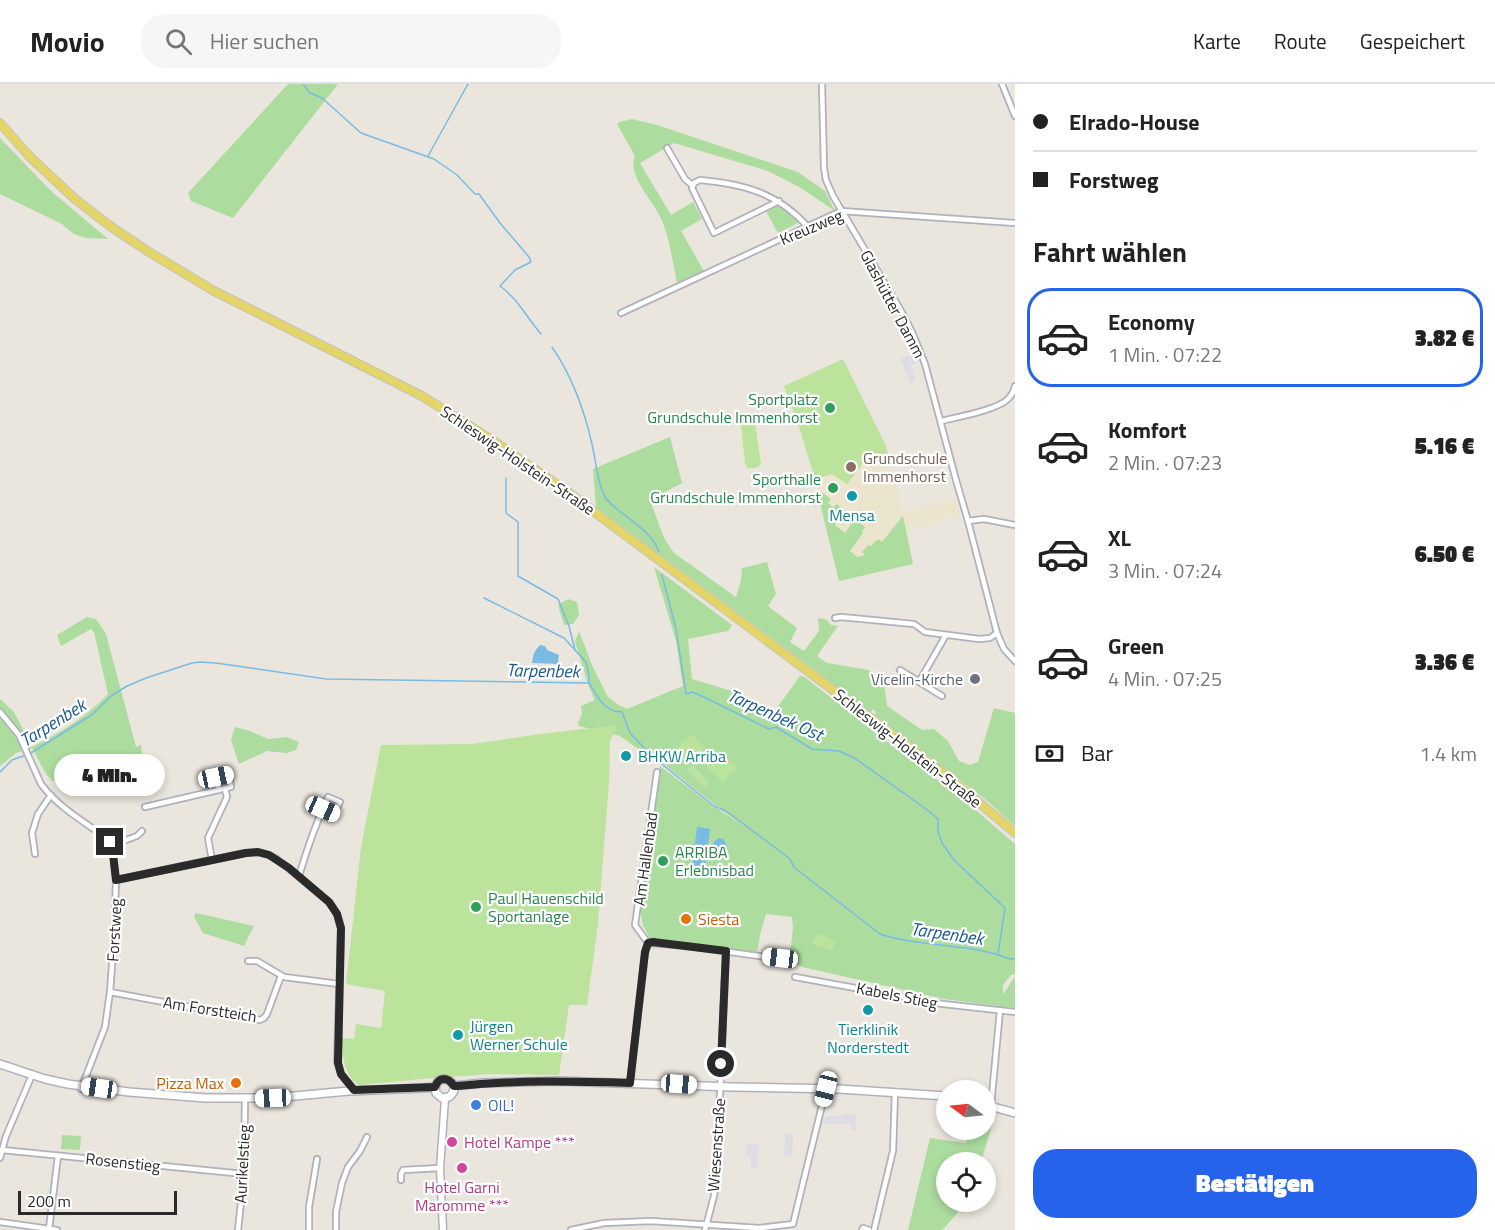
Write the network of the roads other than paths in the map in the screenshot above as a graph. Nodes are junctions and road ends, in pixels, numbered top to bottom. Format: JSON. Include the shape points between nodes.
{"nodes":[{"id":1,"x":822,"y":84,"type":"edge"},
{"id":2,"x":1002,"y":84,"type":"edge"},
{"id":3,"x":1015,"y":116,"type":"edge"},
{"id":4,"x":0,"y":123,"type":"edge"},
{"id":5,"x":667,"y":148,"type":"dead end"},
{"id":6,"x":692,"y":185,"type":"junction"},
{"id":7,"x":779,"y":201,"type":"junction"},
{"id":8,"x":841,"y":211,"type":"junction"},
{"id":9,"x":1015,"y":223,"type":"edge"},
{"id":10,"x":808,"y":227,"type":"junction"},
{"id":11,"x":621,"y":313,"type":"dead end"},
{"id":12,"x":1015,"y":391,"type":"edge"},
{"id":13,"x":941,"y":421,"type":"junction"},
{"id":14,"x":968,"y":521,"type":"junction"},
{"id":15,"x":1015,"y":525,"type":"edge"},
{"id":16,"x":835,"y":618,"type":"dead end"},
{"id":17,"x":997,"y":633,"type":"junction"},
{"id":18,"x":946,"y":635,"type":"junction"},
{"id":19,"x":1015,"y":661,"type":"edge"},
{"id":20,"x":900,"y":670,"type":"dead end"},
{"id":21,"x":919,"y":682,"type":"junction"},
{"id":22,"x":942,"y":696,"type":"dead end"},
{"id":23,"x":0,"y":712,"type":"edge"},
{"id":24,"x":657,"y":772,"type":"dead end"},
{"id":25,"x":51,"y":795,"type":"junction"},
{"id":26,"x":145,"y":807,"type":"dead end"},
{"id":27,"x":323,"y":809,"type":"dead end"},
{"id":28,"x":142,"y":831,"type":"dead end"},
{"id":29,"x":1015,"y":833,"type":"edge"},
{"id":30,"x":112,"y":845,"type":"junction"},
{"id":31,"x":35,"y":854,"type":"dead end"},
{"id":32,"x":212,"y":860,"type":"junction"},
{"id":33,"x":299,"y":876,"type":"junction"},
{"id":34,"x":116,"y":880,"type":"junction"},
{"id":35,"x":648,"y":943,"type":"junction"},
{"id":36,"x":726,"y":951,"type":"junction"},
{"id":37,"x":780,"y":958,"type":"dead end"},
{"id":38,"x":248,"y":961,"type":"dead end"},
{"id":39,"x":281,"y":976,"type":"junction"},
{"id":40,"x":795,"y":976,"type":"dead end"},
{"id":41,"x":339,"y":984,"type":"junction"},
{"id":42,"x":110,"y":992,"type":"junction"},
{"id":43,"x":1000,"y":1010,"type":"junction"},
{"id":44,"x":1015,"y":1012,"type":"edge"},
{"id":45,"x":0,"y":1064,"type":"edge"},
{"id":46,"x":32,"y":1075,"type":"junction"},
{"id":47,"x":991,"y":1080,"type":"edge"},
{"id":48,"x":630,"y":1083,"type":"junction"},
{"id":49,"x":454,"y":1086,"type":"junction"},
{"id":50,"x":81,"y":1087,"type":"junction"},
{"id":51,"x":435,"y":1087,"type":"junction"},
{"id":52,"x":720,"y":1087,"type":"junction"},
{"id":53,"x":826,"y":1089,"type":"junction"},
{"id":54,"x":354,"y":1090,"type":"junction"},
{"id":55,"x":895,"y":1092,"type":"junction"},
{"id":56,"x":936,"y":1095,"type":"edge"},
{"id":57,"x":245,"y":1099,"type":"junction"},
{"id":58,"x":445,"y":1099,"type":"junction"},
{"id":59,"x":996,"y":1107,"type":"edge"},
{"id":60,"x":1015,"y":1113,"type":"edge"},
{"id":61,"x":367,"y":1137,"type":"dead end"},
{"id":62,"x":2,"y":1150,"type":"junction"},
{"id":63,"x":58,"y":1156,"type":"junction"},
{"id":64,"x":0,"y":1158,"type":"edge"},
{"id":65,"x":317,"y":1159,"type":"dead end"},
{"id":66,"x":440,"y":1168,"type":"junction"},
{"id":67,"x":244,"y":1174,"type":"junction"},
{"id":68,"x":401,"y":1180,"type":"dead end"},
{"id":69,"x":1,"y":1222,"type":"edge"},
{"id":70,"x":707,"y":1224,"type":"junction"},
{"id":71,"x":49,"y":1229,"type":"edge"},
{"id":72,"x":1,"y":1230,"type":"edge"},
{"id":73,"x":57,"y":1230,"type":"edge"},
{"id":74,"x":238,"y":1230,"type":"edge"},
{"id":75,"x":309,"y":1230,"type":"edge"},
{"id":76,"x":336,"y":1230,"type":"edge"},
{"id":77,"x":443,"y":1230,"type":"edge"},
{"id":78,"x":571,"y":1230,"type":"edge"},
{"id":79,"x":705,"y":1230,"type":"edge"},
{"id":80,"x":862,"y":1230,"type":"edge"},
{"id":81,"x":869,"y":1230,"type":"edge"},
{"id":82,"x":874,"y":1230,"type":"edge"}],
"edges":[{"from":1,"to":8,"type":"street","name":"Glashütter Damm","via":[[824,168]]},
{"from":2,"to":3,"type":"street"},
{"from":4,"to":29,"type":"main road","name":"Schleswig-Holstein-Straße","via":[[75,199],[149,252],[214,291],[422,396],[565,490],[903,742]]},
{"from":5,"to":6,"type":"street"},
{"from":6,"to":7,"type":"street","via":[[700,180],[745,186]]},
{"from":6,"to":7,"type":"street","via":[[714,232]]},
{"from":7,"to":10,"type":"street"},
{"from":8,"to":9,"type":"street","name":"Kreuzweg"},
{"from":8,"to":10,"type":"street","name":"Kreuzweg"},
{"from":8,"to":13,"type":"street","name":"Glashütter Damm","via":[[912,332],[926,364]]},
{"from":10,"to":11,"type":"street","name":"Kreuzweg"},
{"from":12,"to":13,"type":"street","via":[[998,405]]},
{"from":13,"to":14,"type":"street","name":"Glashütter Damm"},
{"from":14,"to":15,"type":"street","via":[[984,519]]},
{"from":14,"to":17,"type":"street","name":"Glashütter Damm"},
{"from":16,"to":18,"type":"street","via":[[914,624],[925,632]]},
{"from":17,"to":18,"type":"street","via":[[979,639]]},
{"from":17,"to":19,"type":"street","name":"Glashütter Damm","via":[[1004,650]]},
{"from":18,"to":21,"type":"street"},
{"from":20,"to":21,"type":"street"},
{"from":21,"to":22,"type":"street"},
{"from":23,"to":25,"type":"street","via":[[19,735],[41,784]]},
{"from":24,"to":35,"type":"street","name":"Am Hallenbad","via":[[635,926]]},
{"from":25,"to":30,"type":"street"},
{"from":25,"to":31,"type":"street","via":[[38,814],[32,833]]},
{"from":26,"to":32,"type":"street","via":[[222,789],[227,797],[208,838]]},
{"from":27,"to":33,"type":"street"},
{"from":28,"to":30,"type":"street"},
{"from":30,"to":34,"type":"street","name":"Forstweg"},
{"from":32,"to":33,"type":"street","via":[[262,853]]},
{"from":32,"to":34,"type":"street"},
{"from":33,"to":41,"type":"street","via":[[327,900],[338,917]]},
{"from":34,"to":42,"type":"street","name":"Forstweg"},
{"from":35,"to":36,"type":"street"},
{"from":35,"to":48,"type":"street"},
{"from":36,"to":37,"type":"street"},
{"from":36,"to":52,"type":"street","name":"Wiesenstraße"},
{"from":38,"to":39,"type":"street","via":[[257,961]]},
{"from":39,"to":41,"type":"street"},
{"from":39,"to":42,"type":"street","name":"Am Forstteich","via":[[267,1014],[260,1020]]},
{"from":40,"to":43,"type":"street","name":"Kabels Stieg","via":[[943,1004]]},
{"from":41,"to":54,"type":"street","via":[[338,1063],[341,1074]]},
{"from":42,"to":50,"type":"street","name":"Forstweg","via":[[105,1027]]},
{"from":43,"to":44,"type":"street","name":"Kabels Stieg"},
{"from":43,"to":47,"type":"street"},
{"from":45,"to":46,"type":"main road"},
{"from":46,"to":50,"type":"main road"},
{"from":46,"to":62,"type":"street"},
{"from":48,"to":49,"type":"main road","via":[[559,1081]]},
{"from":48,"to":52,"type":"main road"},
{"from":49,"to":51,"type":"main road","via":[[443,1079]]},
{"from":49,"to":58,"type":"main road","via":[[452,1095]]},
{"from":50,"to":57,"type":"main road"},
{"from":51,"to":54,"type":"main road"},
{"from":51,"to":58,"type":"main road","via":[[438,1096]]},
{"from":52,"to":53,"type":"main road"},
{"from":52,"to":70,"type":"street","name":"Wiesenstraße","via":[[717,1166]]},
{"from":53,"to":55,"type":"main road"},
{"from":53,"to":70,"type":"street","via":[[793,1224],[759,1228]]},
{"from":54,"to":57,"type":"main road"},
{"from":55,"to":56,"type":"main road"},
{"from":55,"to":82,"type":"street","via":[[893,1151]]},
{"from":57,"to":67,"type":"street","name":"Aurikelstieg"},
{"from":58,"to":66,"type":"street"},
{"from":59,"to":60,"type":"main road"},
{"from":61,"to":76,"type":"street","via":[[342,1183]]},
{"from":62,"to":63,"type":"street","name":"Rosenstieg"},
{"from":62,"to":64,"type":"street"},
{"from":63,"to":67,"type":"street","name":"Rosenstieg"},
{"from":63,"to":71,"type":"street"},
{"from":65,"to":75,"type":"street"},
{"from":66,"to":68,"type":"street","via":[[403,1170]]},
{"from":66,"to":77,"type":"street"},
{"from":67,"to":74,"type":"street","name":"Aurikelstieg"},
{"from":69,"to":71,"type":"street"},
{"from":69,"to":72,"type":"street"},
{"from":70,"to":78,"type":"street","via":[[604,1223]]},
{"from":70,"to":79,"type":"street","name":"Wiesenstraße"},
{"from":71,"to":73,"type":"street"},
{"from":80,"to":81,"type":"street"}]}
